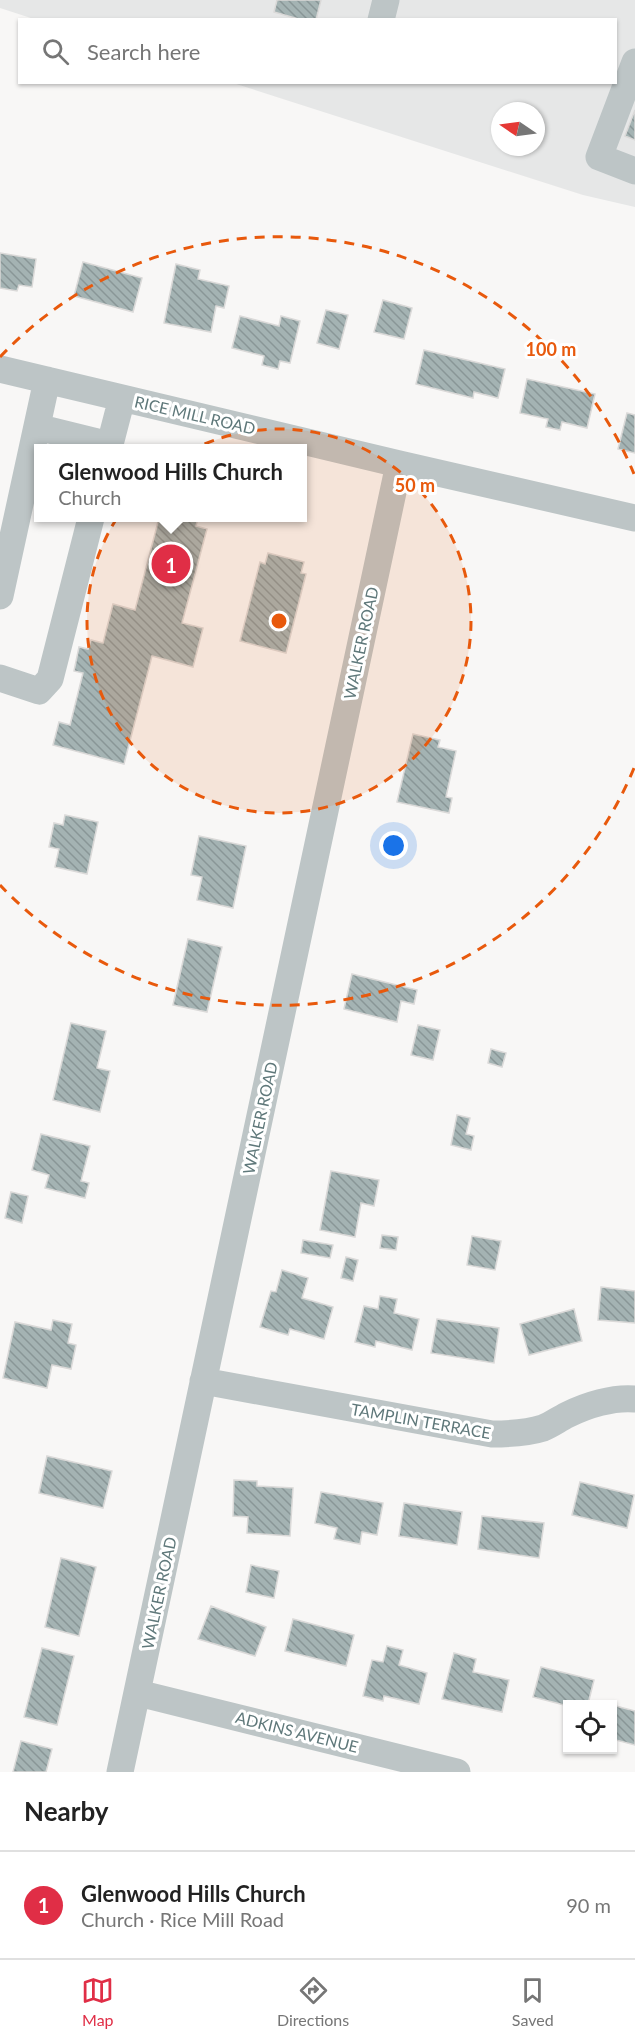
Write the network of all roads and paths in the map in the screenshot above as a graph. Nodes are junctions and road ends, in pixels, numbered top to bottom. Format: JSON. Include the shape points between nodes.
{"nodes":[{"id":1,"x":386,"y":0,"type":"edge"},
{"id":2,"x":382,"y":18,"type":"edge"},
{"id":3,"x":635,"y":62,"type":"edge"},
{"id":4,"x":635,"y":171,"type":"edge"},
{"id":5,"x":0,"y":369,"type":"edge"},
{"id":6,"x":47,"y":380,"type":"junction"},
{"id":7,"x":122,"y":398,"type":"junction"},
{"id":8,"x":37,"y":427,"type":"junction"},
{"id":9,"x":99,"y":444,"type":"edge"},
{"id":10,"x":111,"y":444,"type":"edge"},
{"id":11,"x":399,"y":464,"type":"junction"},
{"id":12,"x":635,"y":518,"type":"edge"},
{"id":13,"x":90,"y":522,"type":"edge"},
{"id":14,"x":0,"y":596,"type":"edge"},
{"id":15,"x":0,"y":678,"type":"edge"},
{"id":16,"x":203,"y":1381,"type":"junction"},
{"id":17,"x":635,"y":1399,"type":"edge"},
{"id":18,"x":138,"y":1693,"type":"junction"},
{"id":19,"x":120,"y":1772,"type":"edge"},
{"id":20,"x":457,"y":1772,"type":"edge"}],
"edges":[{"from":1,"to":2,"type":"street"},
{"from":3,"to":4,"type":"street","via":[[599,157]]},
{"from":5,"to":6,"type":"street","name":"RICE MILL ROAD"},
{"from":6,"to":7,"type":"street","name":"RICE MILL ROAD"},
{"from":6,"to":8,"type":"street"},
{"from":7,"to":10,"type":"street"},
{"from":7,"to":11,"type":"street","name":"RICE MILL ROAD"},
{"from":8,"to":9,"type":"street"},
{"from":8,"to":14,"type":"street"},
{"from":11,"to":12,"type":"street","name":"RICE MILL ROAD"},
{"from":11,"to":16,"type":"street","name":"WALKER ROAD"},
{"from":13,"to":15,"type":"street","via":[[50,679],[39,691]]},
{"from":16,"to":17,"type":"street","name":"TAMPLIN TERRACE","via":[[492,1434],[544,1428],[601,1402]]},
{"from":16,"to":18,"type":"street","name":"WALKER ROAD"},
{"from":18,"to":19,"type":"street","name":"WALKER ROAD"},
{"from":18,"to":20,"type":"street","name":"ADKINS AVENUE"}]}
